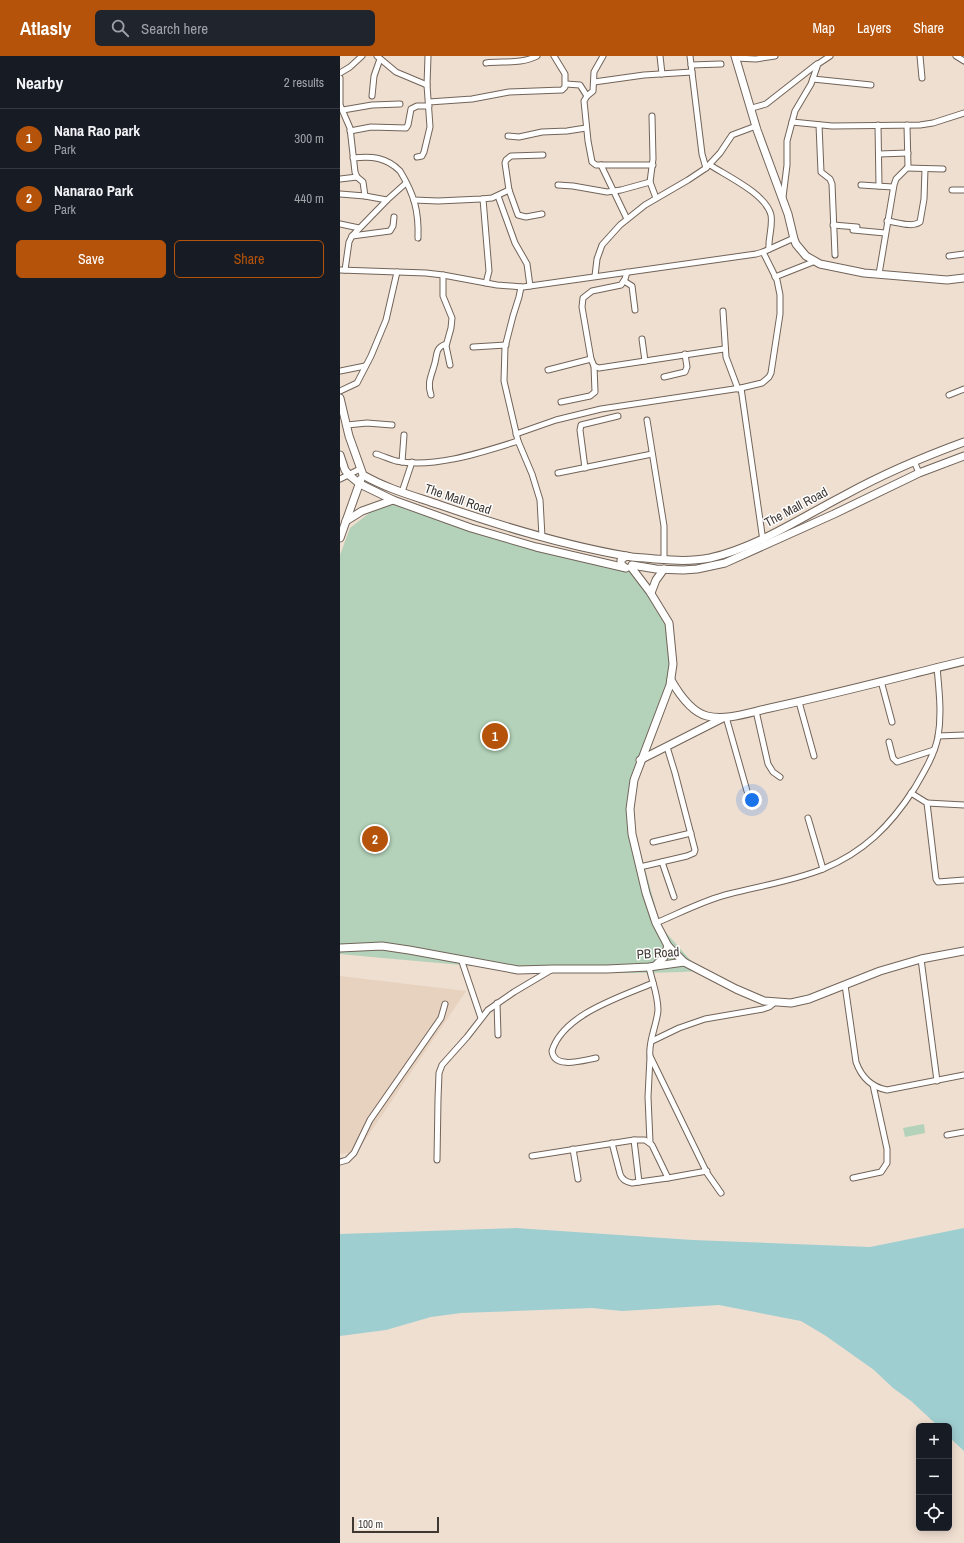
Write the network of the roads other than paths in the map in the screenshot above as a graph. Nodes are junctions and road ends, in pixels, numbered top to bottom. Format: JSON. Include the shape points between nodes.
{"nodes":[{"id":1,"x":362,"y":56,"type":"edge"},
{"id":2,"x":428,"y":56,"type":"edge"},
{"id":3,"x":537,"y":56,"type":"edge"},
{"id":4,"x":554,"y":56,"type":"edge"},
{"id":5,"x":603,"y":56,"type":"edge"},
{"id":6,"x":660,"y":56,"type":"edge"},
{"id":7,"x":690,"y":56,"type":"edge"},
{"id":8,"x":775,"y":56,"type":"edge"},
{"id":9,"x":830,"y":56,"type":"edge"},
{"id":10,"x":920,"y":56,"type":"edge"},
{"id":11,"x":956,"y":56,"type":"edge"},
{"id":12,"x":379,"y":57,"type":"edge"},
{"id":13,"x":736,"y":57,"type":"edge"},
{"id":14,"x":964,"y":62,"type":"edge"},
{"id":15,"x":486,"y":63,"type":"dead end"},
{"id":16,"x":721,"y":64,"type":"dead end"},
{"id":17,"x":818,"y":64,"type":"junction"},
{"id":18,"x":691,"y":65,"type":"junction"},
{"id":19,"x":692,"y":72,"type":"junction"},
{"id":20,"x":340,"y":73,"type":"edge"},
{"id":21,"x":662,"y":74,"type":"junction"},
{"id":22,"x":922,"y":78,"type":"dead end"},
{"id":23,"x":812,"y":79,"type":"junction"},
{"id":24,"x":340,"y":80,"type":"edge"},
{"id":25,"x":594,"y":82,"type":"junction"},
{"id":26,"x":566,"y":84,"type":"junction"},
{"id":27,"x":428,"y":85,"type":"junction"},
{"id":28,"x":872,"y":85,"type":"dead end"},
{"id":29,"x":372,"y":96,"type":"dead end"},
{"id":30,"x":586,"y":96,"type":"junction"},
{"id":31,"x":340,"y":104,"type":"edge"},
{"id":32,"x":400,"y":104,"type":"dead end"},
{"id":33,"x":429,"y":104,"type":"junction"},
{"id":34,"x":752,"y":108,"type":"junction"},
{"id":35,"x":343,"y":110,"type":"junction"},
{"id":36,"x":964,"y":113,"type":"edge"},
{"id":37,"x":652,"y":116,"type":"dead end"},
{"id":38,"x":792,"y":122,"type":"junction"},
{"id":39,"x":819,"y":125,"type":"junction"},
{"id":40,"x":878,"y":125,"type":"junction"},
{"id":41,"x":907,"y":125,"type":"junction"},
{"id":42,"x":756,"y":126,"type":"junction"},
{"id":43,"x":586,"y":128,"type":"junction"},
{"id":44,"x":350,"y":131,"type":"junction"},
{"id":45,"x":508,"y":136,"type":"dead end"},
{"id":46,"x":908,"y":153,"type":"junction"},
{"id":47,"x":879,"y":154,"type":"junction"},
{"id":48,"x":543,"y":155,"type":"dead end"},
{"id":49,"x":417,"y":157,"type":"dead end"},
{"id":50,"x":353,"y":158,"type":"junction"},
{"id":51,"x":601,"y":165,"type":"junction"},
{"id":52,"x":653,"y":165,"type":"junction"},
{"id":53,"x":708,"y":167,"type":"junction"},
{"id":54,"x":908,"y":168,"type":"junction"},
{"id":55,"x":925,"y":169,"type":"junction"},
{"id":56,"x":943,"y":169,"type":"dead end"},
{"id":57,"x":357,"y":177,"type":"junction"},
{"id":58,"x":340,"y":179,"type":"edge"},
{"id":59,"x":650,"y":182,"type":"junction"},
{"id":60,"x":406,"y":184,"type":"junction"},
{"id":61,"x":558,"y":185,"type":"dead end"},
{"id":62,"x":861,"y":185,"type":"dead end"},
{"id":63,"x":878,"y":186,"type":"junction"},
{"id":64,"x":893,"y":188,"type":"junction"},
{"id":65,"x":509,"y":190,"type":"junction"},
{"id":66,"x":952,"y":190,"type":"dead end"},
{"id":67,"x":964,"y":190,"type":"edge"},
{"id":68,"x":614,"y":191,"type":"junction"},
{"id":69,"x":340,"y":194,"type":"edge"},
{"id":70,"x":365,"y":196,"type":"junction"},
{"id":71,"x":498,"y":196,"type":"junction"},
{"id":72,"x":656,"y":198,"type":"junction"},
{"id":73,"x":783,"y":198,"type":"junction"},
{"id":74,"x":483,"y":199,"type":"junction"},
{"id":75,"x":387,"y":200,"type":"junction"},
{"id":76,"x":414,"y":200,"type":"junction"},
{"id":77,"x":542,"y":214,"type":"dead end"},
{"id":78,"x":394,"y":217,"type":"dead end"},
{"id":79,"x":627,"y":219,"type":"junction"},
{"id":80,"x":887,"y":220,"type":"junction"},
{"id":81,"x":340,"y":224,"type":"edge"},
{"id":82,"x":833,"y":225,"type":"junction"},
{"id":83,"x":359,"y":228,"type":"junction"},
{"id":84,"x":885,"y":233,"type":"junction"},
{"id":85,"x":352,"y":236,"type":"junction"},
{"id":86,"x":418,"y":238,"type":"dead end"},
{"id":87,"x":794,"y":238,"type":"junction"},
{"id":88,"x":769,"y":250,"type":"junction"},
{"id":89,"x":763,"y":252,"type":"junction"},
{"id":90,"x":964,"y":254,"type":"edge"},
{"id":91,"x":835,"y":255,"type":"dead end"},
{"id":92,"x":949,"y":256,"type":"dead end"},
{"id":93,"x":813,"y":262,"type":"junction"},
{"id":94,"x":343,"y":270,"type":"edge"},
{"id":95,"x":397,"y":272,"type":"junction"},
{"id":96,"x":626,"y":272,"type":"junction"},
{"id":97,"x":879,"y":274,"type":"junction"},
{"id":98,"x":443,"y":275,"type":"junction"},
{"id":99,"x":595,"y":276,"type":"junction"},
{"id":100,"x":775,"y":277,"type":"junction"},
{"id":101,"x":964,"y":278,"type":"edge"},
{"id":102,"x":624,"y":280,"type":"junction"},
{"id":103,"x":486,"y":283,"type":"junction"},
{"id":104,"x":530,"y":286,"type":"junction"},
{"id":105,"x":521,"y":287,"type":"junction"},
{"id":106,"x":635,"y":310,"type":"dead end"},
{"id":107,"x":723,"y":311,"type":"dead end"},
{"id":108,"x":642,"y":339,"type":"dead end"},
{"id":109,"x":446,"y":344,"type":"junction"},
{"id":110,"x":506,"y":345,"type":"junction"},
{"id":111,"x":473,"y":347,"type":"dead end"},
{"id":112,"x":724,"y":348,"type":"junction"},
{"id":113,"x":685,"y":354,"type":"junction"},
{"id":114,"x":591,"y":359,"type":"junction"},
{"id":115,"x":645,"y":361,"type":"junction"},
{"id":116,"x":450,"y":365,"type":"dead end"},
{"id":117,"x":365,"y":366,"type":"junction"},
{"id":118,"x":594,"y":366,"type":"junction"},
{"id":119,"x":548,"y":370,"type":"dead end"},
{"id":120,"x":340,"y":371,"type":"edge"},
{"id":121,"x":664,"y":376,"type":"dead end"},
{"id":122,"x":739,"y":388,"type":"junction"},
{"id":123,"x":964,"y":389,"type":"edge"},
{"id":124,"x":340,"y":390,"type":"edge"},
{"id":125,"x":431,"y":395,"type":"dead end"},
{"id":126,"x":949,"y":395,"type":"dead end"},
{"id":127,"x":340,"y":398,"type":"edge"},
{"id":128,"x":561,"y":402,"type":"dead end"},
{"id":129,"x":618,"y":416,"type":"dead end"},
{"id":130,"x":647,"y":420,"type":"dead end"},
{"id":131,"x":347,"y":425,"type":"junction"},
{"id":132,"x":392,"y":425,"type":"dead end"},
{"id":133,"x":516,"y":434,"type":"junction"},
{"id":134,"x":404,"y":435,"type":"dead end"},
{"id":135,"x":518,"y":441,"type":"junction"},
{"id":136,"x":964,"y":442,"type":"edge"},
{"id":137,"x":376,"y":454,"type":"dead end"},
{"id":138,"x":652,"y":454,"type":"junction"},
{"id":139,"x":340,"y":455,"type":"edge"},
{"id":140,"x":964,"y":456,"type":"edge"},
{"id":141,"x":914,"y":461,"type":"junction"},
{"id":142,"x":402,"y":462,"type":"junction"},
{"id":143,"x":412,"y":462,"type":"junction"},
{"id":144,"x":585,"y":468,"type":"junction"},
{"id":145,"x":361,"y":472,"type":"junction"},
{"id":146,"x":558,"y":473,"type":"dead end"},
{"id":147,"x":919,"y":473,"type":"junction"},
{"id":148,"x":349,"y":475,"type":"junction"},
{"id":149,"x":340,"y":479,"type":"edge"},
{"id":150,"x":360,"y":484,"type":"junction"},
{"id":151,"x":402,"y":492,"type":"junction"},
{"id":152,"x":393,"y":500,"type":"junction"},
{"id":153,"x":346,"y":521,"type":"junction"},
{"id":154,"x":542,"y":537,"type":"junction"},
{"id":155,"x":340,"y":538,"type":"edge"},
{"id":156,"x":763,"y":538,"type":"junction"},
{"id":157,"x":764,"y":546,"type":"junction"},
{"id":158,"x":664,"y":559,"type":"junction"},
{"id":159,"x":629,"y":562,"type":"junction"},
{"id":160,"x":664,"y":569,"type":"junction"},
{"id":161,"x":651,"y":594,"type":"junction"},
{"id":162,"x":964,"y":661,"type":"edge"},
{"id":163,"x":937,"y":667,"type":"junction"},
{"id":164,"x":671,"y":680,"type":"junction"},
{"id":165,"x":881,"y":682,"type":"junction"},
{"id":166,"x":799,"y":702,"type":"junction"},
{"id":167,"x":756,"y":711,"type":"junction"},
{"id":168,"x":725,"y":717,"type":"junction"},
{"id":169,"x":892,"y":722,"type":"dead end"},
{"id":170,"x":964,"y":735,"type":"edge"},
{"id":171,"x":938,"y":736,"type":"junction"},
{"id":172,"x":889,"y":742,"type":"dead end"},
{"id":173,"x":667,"y":747,"type":"junction"},
{"id":174,"x":934,"y":750,"type":"junction"},
{"id":175,"x":814,"y":756,"type":"dead end"},
{"id":176,"x":640,"y":760,"type":"junction"},
{"id":177,"x":780,"y":777,"type":"dead end"},
{"id":178,"x":747,"y":791,"type":"dead end"},
{"id":179,"x":911,"y":793,"type":"junction"},
{"id":180,"x":927,"y":802,"type":"junction"},
{"id":181,"x":964,"y":805,"type":"edge"},
{"id":182,"x":808,"y":818,"type":"dead end"},
{"id":183,"x":691,"y":833,"type":"junction"},
{"id":184,"x":653,"y":842,"type":"dead end"},
{"id":185,"x":662,"y":862,"type":"junction"},
{"id":186,"x":640,"y":867,"type":"junction"},
{"id":187,"x":823,"y":869,"type":"junction"},
{"id":188,"x":964,"y":880,"type":"edge"},
{"id":189,"x":674,"y":897,"type":"dead end"},
{"id":190,"x":656,"y":923,"type":"junction"},
{"id":191,"x":668,"y":946,"type":"junction"},
{"id":192,"x":340,"y":948,"type":"edge"},
{"id":193,"x":964,"y":951,"type":"edge"},
{"id":194,"x":921,"y":959,"type":"junction"},
{"id":195,"x":461,"y":960,"type":"junction"},
{"id":196,"x":684,"y":962,"type":"junction"},
{"id":197,"x":652,"y":966,"type":"junction"},
{"id":198,"x":553,"y":969,"type":"junction"},
{"id":199,"x":653,"y":983,"type":"junction"},
{"id":200,"x":845,"y":985,"type":"junction"},
{"id":201,"x":497,"y":1003,"type":"junction"},
{"id":202,"x":774,"y":1003,"type":"junction"},
{"id":203,"x":445,"y":1004,"type":"dead end"},
{"id":204,"x":481,"y":1018,"type":"junction"},
{"id":205,"x":498,"y":1035,"type":"dead end"},
{"id":206,"x":652,"y":1041,"type":"junction"},
{"id":207,"x":650,"y":1056,"type":"junction"},
{"id":208,"x":596,"y":1058,"type":"dead end"},
{"id":209,"x":964,"y":1075,"type":"edge"},
{"id":210,"x":937,"y":1081,"type":"junction"},
{"id":211,"x":873,"y":1085,"type":"junction"},
{"id":212,"x":964,"y":1132,"type":"edge"},
{"id":213,"x":947,"y":1135,"type":"dead end"},
{"id":214,"x":634,"y":1140,"type":"junction"},
{"id":215,"x":650,"y":1142,"type":"junction"},
{"id":216,"x":612,"y":1143,"type":"junction"},
{"id":217,"x":573,"y":1149,"type":"junction"},
{"id":218,"x":532,"y":1156,"type":"dead end"},
{"id":219,"x":438,"y":1160,"type":"dead end"},
{"id":220,"x":340,"y":1162,"type":"edge"},
{"id":221,"x":707,"y":1172,"type":"junction"},
{"id":222,"x":668,"y":1178,"type":"junction"},
{"id":223,"x":853,"y":1178,"type":"dead end"},
{"id":224,"x":578,"y":1179,"type":"dead end"},
{"id":225,"x":639,"y":1182,"type":"junction"},
{"id":226,"x":721,"y":1193,"type":"dead end"}],
"edges":[{"from":1,"to":20,"type":"street"},
{"from":2,"to":27,"type":"street"},
{"from":3,"to":15,"type":"street","via":[[529,60]]},
{"from":4,"to":26,"type":"street","via":[[565,74]]},
{"from":5,"to":25,"type":"street","via":[[594,72]]},
{"from":6,"to":21,"type":"street"},
{"from":7,"to":18,"type":"street"},
{"from":8,"to":13,"type":"street","via":[[759,59]]},
{"from":9,"to":17,"type":"street"},
{"from":10,"to":22,"type":"street"},
{"from":11,"to":14,"type":"street"},
{"from":12,"to":27,"type":"street","via":[[396,72]]},
{"from":12,"to":29,"type":"street"},
{"from":13,"to":34,"type":"street"},
{"from":16,"to":18,"type":"street"},
{"from":17,"to":23,"type":"street"},
{"from":17,"to":34,"type":"street","via":[[766,104]]},
{"from":18,"to":19,"type":"street"},
{"from":19,"to":21,"type":"street"},
{"from":19,"to":53,"type":"street","via":[[702,154]]},
{"from":21,"to":25,"type":"street"},
{"from":23,"to":28,"type":"street"},
{"from":23,"to":38,"type":"street"},
{"from":24,"to":31,"type":"street"},
{"from":25,"to":30,"type":"street","via":[[593,91]]},
{"from":26,"to":30,"type":"street","via":[[580,85]]},
{"from":26,"to":33,"type":"street","via":[[564,89],[558,91],[509,92]]},
{"from":27,"to":33,"type":"street"},
{"from":30,"to":43,"type":"street"},
{"from":31,"to":35,"type":"street"},
{"from":32,"to":35,"type":"street"},
{"from":33,"to":44,"type":"street","via":[[411,109],[406,128],[371,127]]},
{"from":33,"to":49,"type":"street","via":[[430,132],[424,154]]},
{"from":34,"to":42,"type":"street"},
{"from":35,"to":44,"type":"street"},
{"from":36,"to":41,"type":"street","via":[[933,123]]},
{"from":37,"to":52,"type":"street"},
{"from":38,"to":39,"type":"street"},
{"from":38,"to":73,"type":"street","via":[[787,141]]},
{"from":39,"to":40,"type":"street"},
{"from":39,"to":82,"type":"street","via":[[821,172],[830,178],[832,184]]},
{"from":40,"to":41,"type":"street"},
{"from":40,"to":47,"type":"street"},
{"from":41,"to":46,"type":"street"},
{"from":42,"to":53,"type":"street","via":[[732,135]]},
{"from":42,"to":73,"type":"street"},
{"from":43,"to":45,"type":"street","via":[[519,137]]},
{"from":43,"to":51,"type":"street","via":[[590,159],[593,164]]},
{"from":44,"to":50,"type":"street"},
{"from":46,"to":47,"type":"street"},
{"from":46,"to":54,"type":"street"},
{"from":47,"to":63,"type":"street"},
{"from":48,"to":65,"type":"street","via":[[511,156],[506,160]]},
{"from":50,"to":57,"type":"street"},
{"from":50,"to":60,"type":"street","via":[[373,156],[381,159],[400,171]]},
{"from":51,"to":52,"type":"street"},
{"from":51,"to":68,"type":"street"},
{"from":52,"to":59,"type":"street"},
{"from":53,"to":72,"type":"street"},
{"from":53,"to":88,"type":"street","via":[[749,189],[766,206],[772,221]]},
{"from":54,"to":55,"type":"street"},
{"from":54,"to":64,"type":"street","via":[[896,180]]},
{"from":55,"to":56,"type":"street"},
{"from":55,"to":80,"type":"street","via":[[920,222],[912,225]]},
{"from":57,"to":58,"type":"street"},
{"from":57,"to":70,"type":"street","via":[[363,182]]},
{"from":59,"to":68,"type":"street"},
{"from":59,"to":72,"type":"street"},
{"from":60,"to":75,"type":"street"},
{"from":60,"to":76,"type":"street"},
{"from":61,"to":68,"type":"street"},
{"from":62,"to":63,"type":"street"},
{"from":63,"to":64,"type":"street"},
{"from":64,"to":80,"type":"street"},
{"from":65,"to":71,"type":"street"},
{"from":65,"to":77,"type":"street","via":[[518,215],[526,217]]},
{"from":66,"to":67,"type":"street"},
{"from":68,"to":79,"type":"street"},
{"from":69,"to":70,"type":"street"},
{"from":70,"to":75,"type":"street"},
{"from":71,"to":74,"type":"street"},
{"from":71,"to":104,"type":"street","via":[[527,264]]},
{"from":72,"to":79,"type":"street"},
{"from":73,"to":87,"type":"street"},
{"from":74,"to":76,"type":"street"},
{"from":74,"to":103,"type":"street","via":[[489,271]]},
{"from":75,"to":83,"type":"street"},
{"from":76,"to":86,"type":"street","via":[[418,214]]},
{"from":78,"to":85,"type":"street","via":[[390,231]]},
{"from":79,"to":99,"type":"street","via":[[602,245]]},
{"from":80,"to":84,"type":"street"},
{"from":81,"to":83,"type":"street"},
{"from":82,"to":84,"type":"street"},
{"from":82,"to":91,"type":"street"},
{"from":83,"to":85,"type":"street"},
{"from":84,"to":97,"type":"street"},
{"from":85,"to":94,"type":"street"},
{"from":87,"to":88,"type":"street"},
{"from":87,"to":93,"type":"street"},
{"from":88,"to":89,"type":"street"},
{"from":89,"to":96,"type":"street"},
{"from":89,"to":100,"type":"street"},
{"from":90,"to":92,"type":"street"},
{"from":93,"to":97,"type":"street"},
{"from":93,"to":100,"type":"street"},
{"from":94,"to":95,"type":"street"},
{"from":95,"to":98,"type":"street"},
{"from":95,"to":117,"type":"street","via":[[386,320]]},
{"from":96,"to":99,"type":"street"},
{"from":96,"to":102,"type":"street"},
{"from":97,"to":101,"type":"street","via":[[947,280]]},
{"from":98,"to":103,"type":"street"},
{"from":98,"to":109,"type":"street","via":[[443,296],[452,318]]},
{"from":99,"to":104,"type":"street"},
{"from":100,"to":122,"type":"street","via":[[781,302],[771,373],[762,383]]},
{"from":102,"to":106,"type":"street","via":[[632,286]]},
{"from":102,"to":114,"type":"street","via":[[618,286],[592,291],[583,298],[582,307]]},
{"from":103,"to":105,"type":"street"},
{"from":104,"to":105,"type":"street"},
{"from":105,"to":110,"type":"street"},
{"from":107,"to":112,"type":"street"},
{"from":108,"to":115,"type":"street"},
{"from":109,"to":116,"type":"street"},
{"from":109,"to":125,"type":"street","via":[[438,350],[430,378]]},
{"from":110,"to":111,"type":"street"},
{"from":110,"to":133,"type":"street","via":[[504,381]]},
{"from":112,"to":113,"type":"street"},
{"from":112,"to":122,"type":"street","via":[[727,362]]},
{"from":113,"to":115,"type":"street"},
{"from":113,"to":121,"type":"street","via":[[685,372]]},
{"from":114,"to":118,"type":"street"},
{"from":114,"to":119,"type":"street"},
{"from":115,"to":118,"type":"street","via":[[599,368]]},
{"from":117,"to":120,"type":"street"},
{"from":117,"to":124,"type":"street","via":[[357,383]]},
{"from":118,"to":128,"type":"street","via":[[595,392],[590,396]]},
{"from":122,"to":133,"type":"street","via":[[601,409],[556,420]]},
{"from":122,"to":156,"type":"street"},
{"from":123,"to":126,"type":"street"},
{"from":127,"to":131,"type":"street"},
{"from":129,"to":144,"type":"street","via":[[581,425]]},
{"from":130,"to":138,"type":"street"},
{"from":131,"to":132,"type":"street"},
{"from":131,"to":145,"type":"street"},
{"from":133,"to":135,"type":"street"},
{"from":134,"to":142,"type":"street"},
{"from":135,"to":143,"type":"street","via":[[448,460]]},
{"from":135,"to":154,"type":"street","via":[[540,500]]},
{"from":136,"to":141,"type":"street","name":"The Mall Road"},
{"from":137,"to":142,"type":"street"},
{"from":138,"to":144,"type":"street"},
{"from":138,"to":158,"type":"street","via":[[664,526]]},
{"from":139,"to":148,"type":"street","name":"The Mall Road"},
{"from":140,"to":147,"type":"street","name":"The Mall Road"},
{"from":141,"to":147,"type":"street"},
{"from":141,"to":156,"type":"street","name":"The Mall Road"},
{"from":142,"to":143,"type":"street"},
{"from":143,"to":151,"type":"street"},
{"from":144,"to":146,"type":"street"},
{"from":145,"to":148,"type":"street"},
{"from":145,"to":150,"type":"street"},
{"from":145,"to":151,"type":"street","name":"The Mall Road","via":[[380,485]]},
{"from":147,"to":157,"type":"street","name":"The Mall Road"},
{"from":148,"to":149,"type":"street"},
{"from":148,"to":150,"type":"street","name":"The Mall Road"},
{"from":150,"to":152,"type":"street","name":"The Mall Road"},
{"from":150,"to":153,"type":"street"},
{"from":151,"to":154,"type":"street","name":"The Mall Road","via":[[482,520]]},
{"from":152,"to":153,"type":"street","via":[[362,511]]},
{"from":152,"to":159,"type":"street","name":"The Mall Road","via":[[471,528],[536,547]]},
{"from":153,"to":155,"type":"street"},
{"from":154,"to":159,"type":"street","name":"The Mall Road"},
{"from":156,"to":157,"type":"street"},
{"from":156,"to":158,"type":"street","name":"The Mall Road","via":[[709,558]]},
{"from":157,"to":160,"type":"street","name":"The Mall Road","via":[[712,566]]},
{"from":158,"to":159,"type":"street","name":"The Mall Road"},
{"from":159,"to":160,"type":"street","name":"The Mall Road"},
{"from":159,"to":161,"type":"street"},
{"from":160,"to":161,"type":"street","via":[[656,580]]},
{"from":161,"to":164,"type":"street","via":[[671,627]]},
{"from":162,"to":163,"type":"street"},
{"from":163,"to":165,"type":"street"},
{"from":163,"to":171,"type":"street","via":[[940,714]]},
{"from":164,"to":168,"type":"street","via":[[680,695],[698,712],[705,716]]},
{"from":164,"to":176,"type":"street"},
{"from":165,"to":166,"type":"street"},
{"from":165,"to":169,"type":"street"},
{"from":166,"to":167,"type":"street"},
{"from":166,"to":175,"type":"street"},
{"from":167,"to":168,"type":"street"},
{"from":167,"to":177,"type":"street","via":[[768,764]]},
{"from":168,"to":173,"type":"street"},
{"from":168,"to":178,"type":"street"},
{"from":170,"to":171,"type":"street"},
{"from":171,"to":174,"type":"street"},
{"from":172,"to":174,"type":"street","via":[[893,758],[897,762]]},
{"from":173,"to":176,"type":"street"},
{"from":173,"to":183,"type":"street"},
{"from":174,"to":179,"type":"street","via":[[924,774]]},
{"from":176,"to":186,"type":"street","via":[[632,787],[630,809],[632,834]]},
{"from":179,"to":180,"type":"street"},
{"from":179,"to":187,"type":"street","via":[[876,837],[860,849]]},
{"from":180,"to":181,"type":"street"},
{"from":180,"to":188,"type":"street","via":[[936,879],[943,883]]},
{"from":182,"to":187,"type":"street"},
{"from":183,"to":184,"type":"street"},
{"from":183,"to":185,"type":"street","via":[[695,846],[694,853]]},
{"from":185,"to":186,"type":"street"},
{"from":185,"to":189,"type":"street"},
{"from":186,"to":190,"type":"street"},
{"from":187,"to":190,"type":"street","via":[[728,894]]},
{"from":190,"to":191,"type":"street"},
{"from":191,"to":196,"type":"street"},
{"from":191,"to":197,"type":"street","via":[[664,957]]},
{"from":192,"to":195,"type":"street","name":"PB Road","via":[[382,946]]},
{"from":193,"to":194,"type":"street","name":"PB Road"},
{"from":194,"to":200,"type":"street","name":"PB Road"},
{"from":194,"to":210,"type":"street"},
{"from":195,"to":198,"type":"street","name":"PB Road","via":[[518,970]]},
{"from":195,"to":204,"type":"street"},
{"from":196,"to":197,"type":"street","name":"PB Road"},
{"from":196,"to":202,"type":"street","name":"PB Road","via":[[736,989]]},
{"from":197,"to":198,"type":"street","name":"PB Road"},
{"from":197,"to":199,"type":"street"},
{"from":198,"to":201,"type":"street"},
{"from":199,"to":206,"type":"street","via":[[658,1009]]},
{"from":199,"to":208,"type":"street","via":[[580,1017],[562,1033],[552,1051],[554,1058],[563,1062]]},
{"from":200,"to":202,"type":"street","name":"PB Road","via":[[809,999]]},
{"from":200,"to":211,"type":"street","via":[[856,1062],[862,1075]]},
{"from":201,"to":204,"type":"street"},
{"from":201,"to":205,"type":"street"},
{"from":202,"to":206,"type":"street","via":[[763,1009],[699,1021]]},
{"from":203,"to":220,"type":"street","via":[[441,1018],[370,1120],[354,1153],[348,1160]]},
{"from":204,"to":219,"type":"street","via":[[467,1037],[444,1060],[439,1072]]},
{"from":206,"to":207,"type":"street"},
{"from":207,"to":215,"type":"street"},
{"from":207,"to":221,"type":"street"},
{"from":209,"to":210,"type":"street"},
{"from":210,"to":211,"type":"street","via":[[886,1090]]},
{"from":211,"to":223,"type":"street","via":[[887,1149],[887,1163],[881,1172]]},
{"from":212,"to":213,"type":"street"},
{"from":214,"to":215,"type":"street"},
{"from":214,"to":216,"type":"street"},
{"from":214,"to":225,"type":"street"},
{"from":215,"to":222,"type":"street"},
{"from":216,"to":217,"type":"street"},
{"from":216,"to":225,"type":"street","via":[[622,1178],[628,1182]]},
{"from":217,"to":218,"type":"street"},
{"from":217,"to":224,"type":"street"},
{"from":221,"to":222,"type":"street"},
{"from":221,"to":226,"type":"street"},
{"from":222,"to":225,"type":"street"}]}
